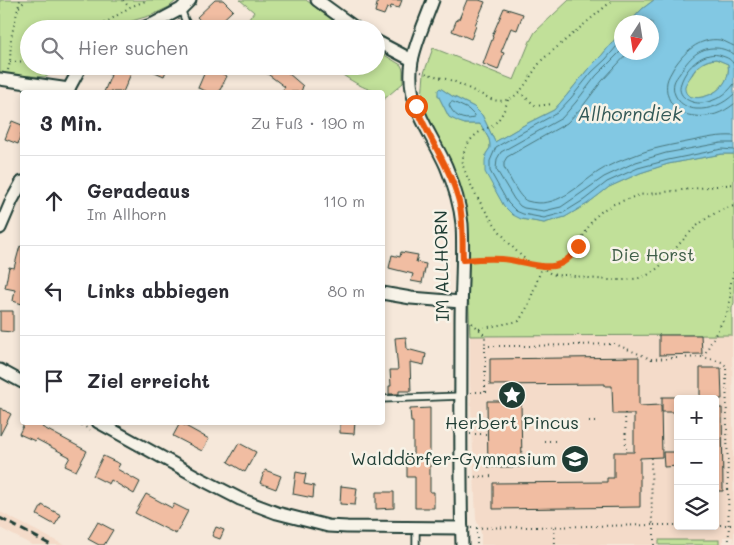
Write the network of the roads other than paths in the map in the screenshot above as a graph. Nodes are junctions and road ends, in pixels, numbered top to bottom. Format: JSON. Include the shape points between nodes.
{"nodes":[{"id":1,"x":190,"y":0,"type":"edge"},
{"id":2,"x":317,"y":0,"type":"edge"},
{"id":3,"x":433,"y":0,"type":"edge"},
{"id":4,"x":181,"y":9,"type":"junction"},
{"id":5,"x":160,"y":20,"type":"edge"},
{"id":6,"x":185,"y":20,"type":"edge"},
{"id":7,"x":344,"y":20,"type":"edge"},
{"id":8,"x":385,"y":47,"type":"edge"},
{"id":9,"x":412,"y":65,"type":"junction"},
{"id":10,"x":76,"y":75,"type":"edge"},
{"id":11,"x":3,"y":80,"type":"edge"},
{"id":12,"x":62,"y":90,"type":"edge"},
{"id":13,"x":69,"y":90,"type":"edge"},
{"id":14,"x":20,"y":186,"type":"edge"},
{"id":15,"x":0,"y":228,"type":"edge"},
{"id":16,"x":385,"y":294,"type":"edge"},
{"id":17,"x":462,"y":302,"type":"junction"},
{"id":18,"x":0,"y":370,"type":"edge"},
{"id":19,"x":20,"y":381,"type":"edge"},
{"id":20,"x":461,"y":396,"type":"junction"},
{"id":21,"x":385,"y":399,"type":"edge"},
{"id":22,"x":103,"y":425,"type":"edge"},
{"id":23,"x":416,"y":527,"type":"junction"},
{"id":24,"x":462,"y":528,"type":"junction"},
{"id":25,"x":416,"y":545,"type":"edge"},
{"id":26,"x":462,"y":545,"type":"edge"}],
"edges":[{"from":1,"to":4,"type":"street"},
{"from":2,"to":7,"type":"street"},
{"from":3,"to":9,"type":"street","name":"IM ALLHORN","via":[[418,38]]},
{"from":4,"to":5,"type":"street"},
{"from":4,"to":6,"type":"lane"},
{"from":8,"to":9,"type":"street"},
{"from":9,"to":17,"type":"street","name":"IM ALLHORN","via":[[412,94],[416,106],[446,166],[458,199],[462,224]]},
{"from":10,"to":13,"type":"street"},
{"from":11,"to":12,"type":"street"},
{"from":14,"to":15,"type":"street"},
{"from":16,"to":17,"type":"street"},
{"from":17,"to":20,"type":"street","name":"IM ALLHORN"},
{"from":18,"to":19,"type":"street"},
{"from":20,"to":21,"type":"lane"},
{"from":20,"to":24,"type":"street","name":"IM ALLHORN"},
{"from":22,"to":23,"type":"street","via":[[210,484],[277,513],[328,526]]},
{"from":23,"to":24,"type":"street"},
{"from":23,"to":25,"type":"lane"},
{"from":24,"to":26,"type":"street","name":"IM ALLHORN"}]}
